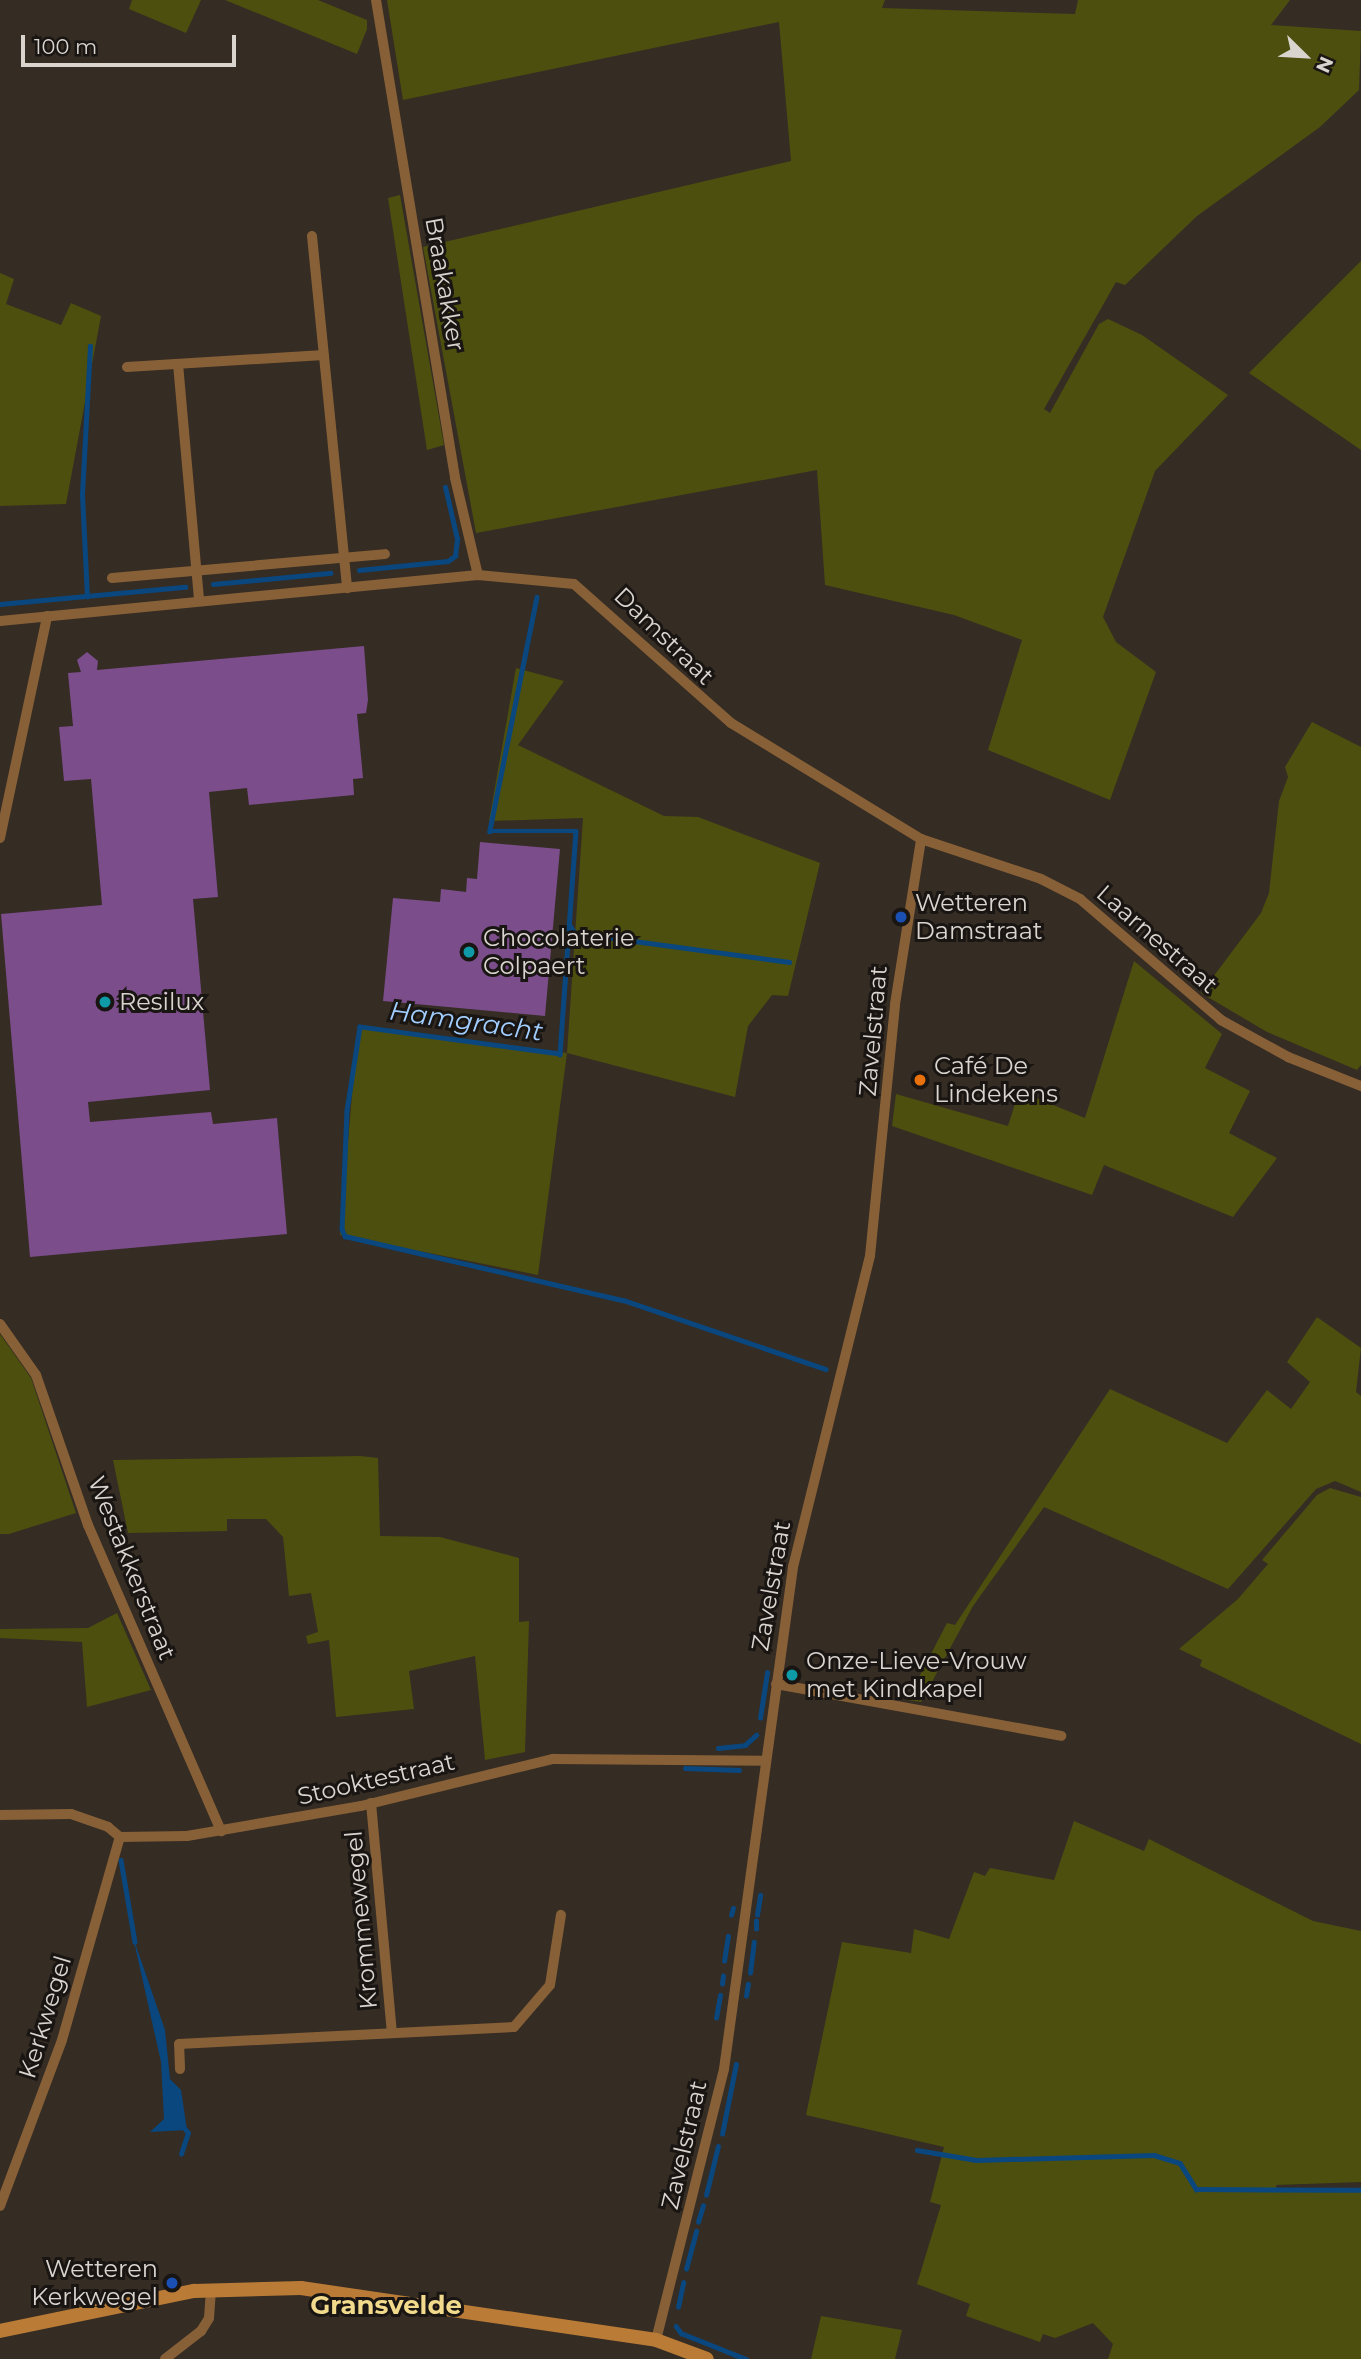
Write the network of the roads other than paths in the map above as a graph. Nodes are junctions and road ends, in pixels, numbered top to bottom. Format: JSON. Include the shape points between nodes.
{"nodes":[{"id":1,"x":376,"y":0,"type":"edge"},
{"id":2,"x":313,"y":236,"type":"dead end"},
{"id":3,"x":324,"y":355,"type":"junction"},
{"id":4,"x":178,"y":364,"type":"junction"},
{"id":5,"x":127,"y":367,"type":"dead end"},
{"id":6,"x":385,"y":554,"type":"dead end"},
{"id":7,"x":344,"y":558,"type":"junction"},
{"id":8,"x":196,"y":572,"type":"junction"},
{"id":9,"x":478,"y":575,"type":"junction"},
{"id":10,"x":112,"y":578,"type":"dead end"},
{"id":11,"x":347,"y":588,"type":"junction"},
{"id":12,"x":199,"y":601,"type":"junction"},
{"id":13,"x":47,"y":617,"type":"junction"},
{"id":14,"x":0,"y":621,"type":"edge"},
{"id":15,"x":0,"y":838,"type":"edge"},
{"id":16,"x":921,"y":839,"type":"junction"},
{"id":17,"x":1361,"y":1085,"type":"edge"},
{"id":18,"x":0,"y":1324,"type":"edge"},
{"id":19,"x":776,"y":1684,"type":"junction"},
{"id":20,"x":1060,"y":1736,"type":"dead end"},
{"id":21,"x":766,"y":1761,"type":"junction"},
{"id":22,"x":371,"y":1804,"type":"junction"},
{"id":23,"x":0,"y":1815,"type":"edge"},
{"id":24,"x":221,"y":1831,"type":"junction"},
{"id":25,"x":120,"y":1837,"type":"junction"},
{"id":26,"x":561,"y":1915,"type":"dead end"},
{"id":27,"x":392,"y":2033,"type":"junction"},
{"id":28,"x":180,"y":2069,"type":"dead end"},
{"id":29,"x":0,"y":2206,"type":"edge"},
{"id":30,"x":211,"y":2290,"type":"junction"},
{"id":31,"x":0,"y":2331,"type":"edge"},
{"id":32,"x":656,"y":2340,"type":"junction"},
{"id":33,"x":164,"y":2359,"type":"edge"},
{"id":34,"x":706,"y":2359,"type":"edge"}],
"edges":[{"from":1,"to":9,"type":"street","name":"Braakakker","via":[[456,478]]},
{"from":2,"to":3,"type":"street"},
{"from":3,"to":4,"type":"street"},
{"from":3,"to":7,"type":"street"},
{"from":4,"to":5,"type":"street"},
{"from":4,"to":8,"type":"street"},
{"from":6,"to":7,"type":"street"},
{"from":7,"to":8,"type":"street"},
{"from":7,"to":11,"type":"street"},
{"from":8,"to":10,"type":"street"},
{"from":8,"to":12,"type":"street"},
{"from":9,"to":11,"type":"street","name":"Damstraat"},
{"from":9,"to":16,"type":"street","name":"Damstraat","via":[[574,584],[613,612],[706,705]]},
{"from":11,"to":12,"type":"street","name":"Damstraat"},
{"from":12,"to":13,"type":"street","name":"Damstraat"},
{"from":13,"to":14,"type":"street","name":"Damstraat"},
{"from":13,"to":15,"type":"street"},
{"from":16,"to":17,"type":"street","name":"Laarnestraat","via":[[1063,889],[1093,908],[1221,1020],[1288,1057]]},
{"from":16,"to":19,"type":"street","name":"Zavelstraat","via":[[895,1004],[870,1256],[793,1567]]},
{"from":18,"to":24,"type":"street","name":"Westakkerstraat","via":[[36,1375],[88,1525]]},
{"from":19,"to":20,"type":"street"},
{"from":19,"to":21,"type":"street","name":"Zavelstraat"},
{"from":21,"to":22,"type":"street","name":"Stooktestraat","via":[[552,1759]]},
{"from":21,"to":32,"type":"street","name":"Zavelstraat","via":[[724,2069]]},
{"from":22,"to":24,"type":"street","name":"Stooktestraat"},
{"from":22,"to":27,"type":"street","name":"Krommewegel"},
{"from":23,"to":25,"type":"street","name":"Stooktestraat","via":[[71,1814]]},
{"from":24,"to":25,"type":"street","name":"Stooktestraat"},
{"from":25,"to":29,"type":"street","name":"Kerkwegel","via":[[62,2040]]},
{"from":26,"to":27,"type":"street","name":"Krommewegel","via":[[550,1985],[514,2027]]},
{"from":27,"to":28,"type":"street","name":"Krommewegel","via":[[179,2044]]},
{"from":30,"to":31,"type":"street"},
{"from":30,"to":32,"type":"street","via":[[301,2288],[382,2296]]},
{"from":30,"to":33,"type":"street","via":[[209,2318],[201,2331]]},
{"from":32,"to":34,"type":"street"}]}
